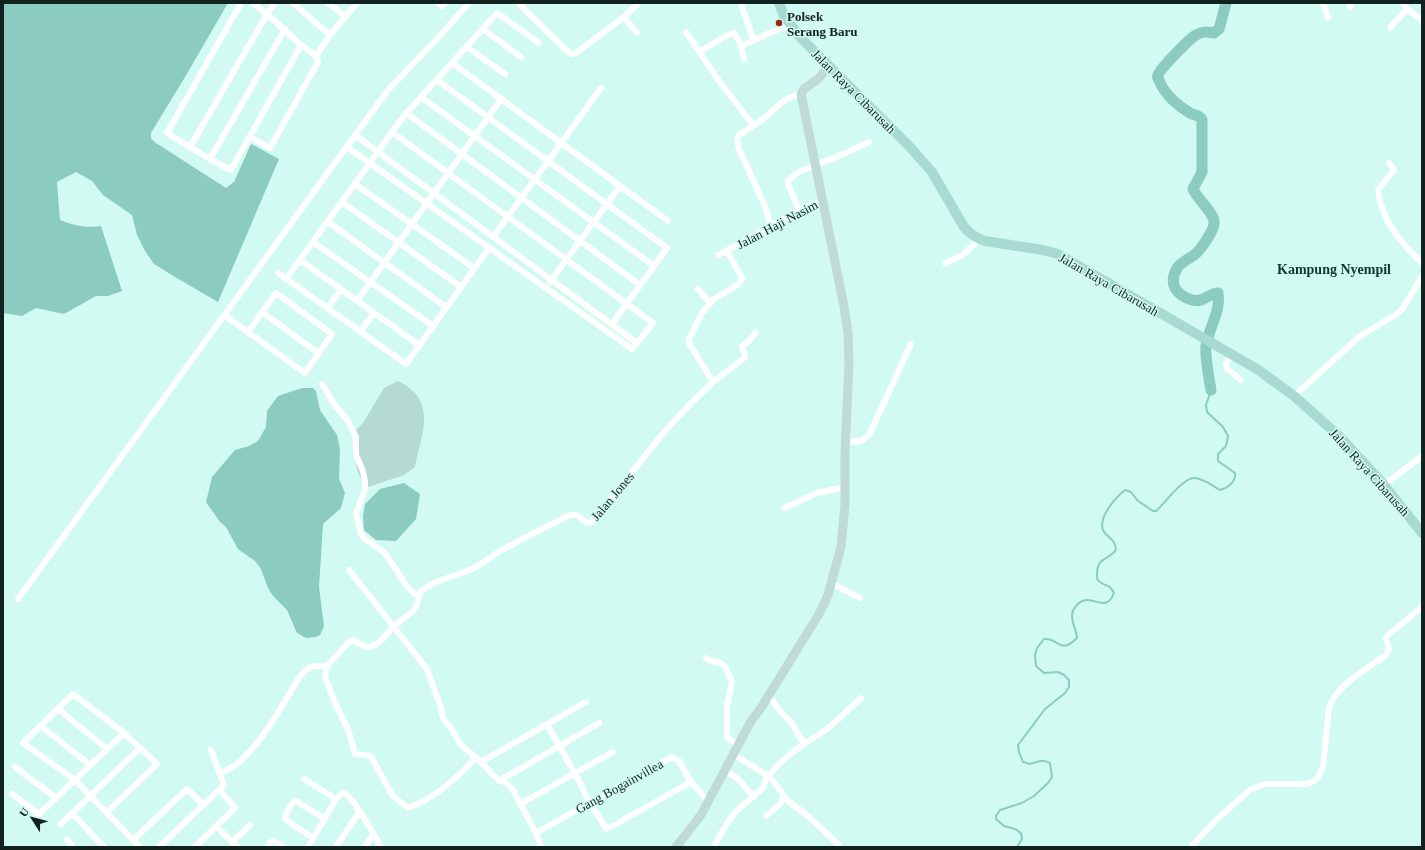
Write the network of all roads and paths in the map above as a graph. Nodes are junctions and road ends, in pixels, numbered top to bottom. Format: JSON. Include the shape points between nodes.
{"nodes":[{"id":1,"x":241,"y":3,"type":"edge"},
{"id":2,"x":253,"y":3,"type":"edge"},
{"id":3,"x":275,"y":3,"type":"edge"},
{"id":4,"x":293,"y":3,"type":"edge"},
{"id":5,"x":328,"y":3,"type":"edge"},
{"id":6,"x":357,"y":3,"type":"edge"},
{"id":7,"x":438,"y":3,"type":"edge"},
{"id":8,"x":444,"y":3,"type":"edge"},
{"id":9,"x":469,"y":3,"type":"edge"},
{"id":10,"x":518,"y":3,"type":"edge"},
{"id":11,"x":779,"y":3,"type":"edge"},
{"id":12,"x":1324,"y":3,"type":"edge"},
{"id":13,"x":1403,"y":3,"type":"edge"},
{"id":14,"x":638,"y":4,"type":"dead end"},
{"id":15,"x":742,"y":6,"type":"dead end"},
{"id":16,"x":1407,"y":9,"type":"junction"},
{"id":17,"x":267,"y":14,"type":"junction"},
{"id":18,"x":346,"y":17,"type":"junction"},
{"id":19,"x":624,"y":17,"type":"junction"},
{"id":20,"x":1328,"y":18,"type":"dead end"},
{"id":21,"x":1422,"y":20,"type":"edge"},
{"id":22,"x":790,"y":24,"type":"junction"},
{"id":23,"x":1390,"y":28,"type":"dead end"},
{"id":24,"x":285,"y":29,"type":"junction"},
{"id":25,"x":483,"y":29,"type":"junction"},
{"id":26,"x":686,"y":32,"type":"dead end"},
{"id":27,"x":637,"y":33,"type":"dead end"},
{"id":28,"x":330,"y":35,"type":"junction"},
{"id":29,"x":754,"y":41,"type":"junction"},
{"id":30,"x":539,"y":44,"type":"dead end"},
{"id":31,"x":301,"y":45,"type":"junction"},
{"id":32,"x":467,"y":46,"type":"junction"},
{"id":33,"x":741,"y":46,"type":"junction"},
{"id":34,"x":699,"y":52,"type":"junction"},
{"id":35,"x":316,"y":56,"type":"junction"},
{"id":36,"x":521,"y":57,"type":"dead end"},
{"id":37,"x":744,"y":59,"type":"dead end"},
{"id":38,"x":452,"y":63,"type":"junction"},
{"id":39,"x":829,"y":66,"type":"junction"},
{"id":40,"x":505,"y":74,"type":"dead end"},
{"id":41,"x":437,"y":80,"type":"junction"},
{"id":42,"x":601,"y":88,"type":"dead end"},
{"id":43,"x":802,"y":92,"type":"junction"},
{"id":44,"x":421,"y":97,"type":"junction"},
{"id":45,"x":501,"y":99,"type":"junction"},
{"id":46,"x":406,"y":113,"type":"junction"},
{"id":47,"x":488,"y":117,"type":"junction"},
{"id":48,"x":753,"y":125,"type":"junction"},
{"id":49,"x":392,"y":132,"type":"junction"},
{"id":50,"x":355,"y":135,"type":"junction"},
{"id":51,"x":474,"y":136,"type":"junction"},
{"id":52,"x":250,"y":137,"type":"junction"},
{"id":53,"x":869,"y":142,"type":"dead end"},
{"id":54,"x":561,"y":143,"type":"junction"},
{"id":55,"x":190,"y":147,"type":"junction"},
{"id":56,"x":347,"y":147,"type":"junction"},
{"id":57,"x":378,"y":152,"type":"junction"},
{"id":58,"x":462,"y":154,"type":"junction"},
{"id":59,"x":210,"y":159,"type":"junction"},
{"id":60,"x":548,"y":161,"type":"junction"},
{"id":61,"x":370,"y":163,"type":"junction"},
{"id":62,"x":1389,"y":163,"type":"dead end"},
{"id":63,"x":816,"y":165,"type":"junction"},
{"id":64,"x":448,"y":173,"type":"junction"},
{"id":65,"x":534,"y":180,"type":"junction"},
{"id":66,"x":355,"y":184,"type":"junction"},
{"id":67,"x":620,"y":186,"type":"junction"},
{"id":68,"x":434,"y":193,"type":"junction"},
{"id":69,"x":521,"y":198,"type":"junction"},
{"id":70,"x":823,"y":200,"type":"junction"},
{"id":71,"x":342,"y":202,"type":"junction"},
{"id":72,"x":427,"y":204,"type":"junction"},
{"id":73,"x":606,"y":204,"type":"junction"},
{"id":74,"x":799,"y":210,"type":"junction"},
{"id":75,"x":508,"y":216,"type":"junction"},
{"id":76,"x":668,"y":221,"type":"dead end"},
{"id":77,"x":328,"y":222,"type":"junction"},
{"id":78,"x":593,"y":222,"type":"junction"},
{"id":79,"x":412,"y":224,"type":"junction"},
{"id":80,"x":771,"y":226,"type":"junction"},
{"id":81,"x":493,"y":237,"type":"junction"},
{"id":82,"x":979,"y":239,"type":"junction"},
{"id":83,"x":580,"y":241,"type":"junction"},
{"id":84,"x":314,"y":242,"type":"junction"},
{"id":85,"x":399,"y":243,"type":"junction"},
{"id":86,"x":489,"y":248,"type":"junction"},
{"id":87,"x":727,"y":251,"type":"junction"},
{"id":88,"x":718,"y":255,"type":"dead end"},
{"id":89,"x":300,"y":260,"type":"junction"},
{"id":90,"x":566,"y":260,"type":"junction"},
{"id":91,"x":385,"y":263,"type":"junction"},
{"id":92,"x":945,"y":263,"type":"dead end"},
{"id":93,"x":1422,"y":263,"type":"edge"},
{"id":94,"x":654,"y":266,"type":"junction"},
{"id":95,"x":474,"y":268,"type":"junction"},
{"id":96,"x":278,"y":273,"type":"dead end"},
{"id":97,"x":1422,"y":276,"type":"edge"},
{"id":98,"x":286,"y":279,"type":"junction"},
{"id":99,"x":552,"y":280,"type":"junction"},
{"id":100,"x":371,"y":282,"type":"junction"},
{"id":101,"x":640,"y":285,"type":"junction"},
{"id":102,"x":460,"y":287,"type":"junction"},
{"id":103,"x":546,"y":288,"type":"junction"},
{"id":104,"x":341,"y":290,"type":"junction"},
{"id":105,"x":698,"y":290,"type":"dead end"},
{"id":106,"x":357,"y":301,"type":"junction"},
{"id":107,"x":710,"y":303,"type":"junction"},
{"id":108,"x":626,"y":304,"type":"junction"},
{"id":109,"x":446,"y":307,"type":"junction"},
{"id":110,"x":327,"y":308,"type":"junction"},
{"id":111,"x":262,"y":312,"type":"junction"},
{"id":112,"x":374,"y":313,"type":"junction"},
{"id":113,"x":224,"y":315,"type":"junction"},
{"id":114,"x":612,"y":324,"type":"junction"},
{"id":115,"x":433,"y":326,"type":"junction"},
{"id":116,"x":248,"y":332,"type":"junction"},
{"id":117,"x":360,"y":332,"type":"junction"},
{"id":118,"x":756,"y":332,"type":"dead end"},
{"id":119,"x":637,"y":343,"type":"junction"},
{"id":120,"x":911,"y":344,"type":"dead end"},
{"id":121,"x":419,"y":346,"type":"junction"},
{"id":122,"x":318,"y":353,"type":"junction"},
{"id":123,"x":1231,"y":355,"type":"junction"},
{"id":124,"x":1240,"y":380,"type":"dead end"},
{"id":125,"x":713,"y":382,"type":"junction"},
{"id":126,"x":322,"y":384,"type":"dead end"},
{"id":127,"x":1294,"y":396,"type":"junction"},
{"id":128,"x":846,"y":442,"type":"junction"},
{"id":129,"x":1422,"y":456,"type":"edge"},
{"id":130,"x":1384,"y":485,"type":"junction"},
{"id":131,"x":845,"y":487,"type":"junction"},
{"id":132,"x":784,"y":508,"type":"dead end"},
{"id":133,"x":1422,"y":533,"type":"edge"},
{"id":134,"x":350,"y":570,"type":"dead end"},
{"id":135,"x":831,"y":583,"type":"junction"},
{"id":136,"x":418,"y":596,"type":"junction"},
{"id":137,"x":18,"y":598,"type":"dead end"},
{"id":138,"x":860,"y":598,"type":"dead end"},
{"id":139,"x":1422,"y":608,"type":"edge"},
{"id":140,"x":394,"y":626,"type":"junction"},
{"id":141,"x":706,"y":658,"type":"dead end"},
{"id":142,"x":327,"y":666,"type":"junction"},
{"id":143,"x":769,"y":695,"type":"junction"},
{"id":144,"x":861,"y":698,"type":"dead end"},
{"id":145,"x":586,"y":702,"type":"dead end"},
{"id":146,"x":58,"y":709,"type":"junction"},
{"id":147,"x":600,"y":723,"type":"dead end"},
{"id":148,"x":547,"y":724,"type":"junction"},
{"id":149,"x":41,"y":726,"type":"junction"},
{"id":150,"x":124,"y":733,"type":"junction"},
{"id":151,"x":804,"y":744,"type":"junction"},
{"id":152,"x":738,"y":745,"type":"junction"},
{"id":153,"x":559,"y":746,"type":"junction"},
{"id":154,"x":140,"y":748,"type":"junction"},
{"id":155,"x":107,"y":749,"type":"junction"},
{"id":156,"x":211,"y":750,"type":"dead end"},
{"id":157,"x":613,"y":752,"type":"dead end"},
{"id":158,"x":733,"y":754,"type":"junction"},
{"id":159,"x":478,"y":760,"type":"junction"},
{"id":160,"x":90,"y":765,"type":"junction"},
{"id":161,"x":15,"y":767,"type":"dead end"},
{"id":162,"x":724,"y":770,"type":"junction"},
{"id":163,"x":574,"y":773,"type":"junction"},
{"id":164,"x":220,"y":774,"type":"junction"},
{"id":165,"x":768,"y":776,"type":"junction"},
{"id":166,"x":304,"y":779,"type":"dead end"},
{"id":167,"x":75,"y":780,"type":"junction"},
{"id":168,"x":499,"y":780,"type":"junction"},
{"id":169,"x":691,"y":782,"type":"junction"},
{"id":170,"x":220,"y":790,"type":"junction"},
{"id":171,"x":12,"y":794,"type":"dead end"},
{"id":172,"x":90,"y":796,"type":"junction"},
{"id":173,"x":784,"y":796,"type":"junction"},
{"id":174,"x":754,"y":797,"type":"junction"},
{"id":175,"x":56,"y":798,"type":"junction"},
{"id":176,"x":336,"y":799,"type":"junction"},
{"id":177,"x":708,"y":801,"type":"junction"},
{"id":178,"x":589,"y":802,"type":"junction"},
{"id":179,"x":520,"y":804,"type":"junction"},
{"id":180,"x":204,"y":805,"type":"junction"},
{"id":181,"x":360,"y":811,"type":"junction"},
{"id":182,"x":107,"y":812,"type":"junction"},
{"id":183,"x":72,"y":813,"type":"junction"},
{"id":184,"x":39,"y":814,"type":"junction"},
{"id":185,"x":766,"y":816,"type":"dead end"},
{"id":186,"x":34,"y":819,"type":"dead end"},
{"id":187,"x":325,"y":819,"type":"junction"},
{"id":188,"x":60,"y":825,"type":"dead end"},
{"id":189,"x":250,"y":825,"type":"dead end"},
{"id":190,"x":216,"y":826,"type":"junction"},
{"id":191,"x":536,"y":833,"type":"junction"},
{"id":192,"x":373,"y":834,"type":"junction"},
{"id":193,"x":313,"y":838,"type":"junction"},
{"id":194,"x":67,"y":840,"type":"dead end"},
{"id":195,"x":133,"y":840,"type":"junction"},
{"id":196,"x":200,"y":842,"type":"junction"},
{"id":197,"x":714,"y":844,"type":"dead end"},
{"id":198,"x":838,"y":844,"type":"dead end"},
{"id":199,"x":235,"y":845,"type":"edge"},
{"id":200,"x":73,"y":847,"type":"edge"},
{"id":201,"x":104,"y":847,"type":"edge"},
{"id":202,"x":140,"y":847,"type":"edge"},
{"id":203,"x":160,"y":847,"type":"edge"},
{"id":204,"x":195,"y":847,"type":"edge"},
{"id":205,"x":205,"y":847,"type":"edge"},
{"id":206,"x":268,"y":847,"type":"edge"},
{"id":207,"x":284,"y":847,"type":"edge"},
{"id":208,"x":308,"y":847,"type":"edge"},
{"id":209,"x":336,"y":847,"type":"edge"},
{"id":210,"x":365,"y":847,"type":"edge"},
{"id":211,"x":381,"y":847,"type":"edge"},
{"id":212,"x":541,"y":847,"type":"edge"},
{"id":213,"x":676,"y":847,"type":"edge"},
{"id":214,"x":1191,"y":847,"type":"edge"}],
"edges":[{"from":1,"to":55,"type":"street","via":[[166,134]]},
{"from":2,"to":17,"type":"street"},
{"from":3,"to":17,"type":"street"},
{"from":4,"to":28,"type":"street"},
{"from":5,"to":18,"type":"street"},
{"from":6,"to":18,"type":"street"},
{"from":7,"to":8,"type":"street","via":[[442,6]]},
{"from":9,"to":50,"type":"street","via":[[390,88]]},
{"from":10,"to":19,"type":"street","via":[[572,54]]},
{"from":11,"to":22,"type":"main road","name":"Jalan Raya Cibarusah"},
{"from":12,"to":20,"type":"street"},
{"from":13,"to":16,"type":"street"},
{"from":14,"to":19,"type":"street"},
{"from":15,"to":29,"type":"street"},
{"from":16,"to":21,"type":"street"},
{"from":16,"to":23,"type":"street"},
{"from":17,"to":24,"type":"street"},
{"from":17,"to":55,"type":"street"},
{"from":18,"to":28,"type":"street"},
{"from":19,"to":27,"type":"street"},
{"from":22,"to":29,"type":"street"},
{"from":22,"to":39,"type":"main road","name":"Jalan Raya Cibarusah"},
{"from":24,"to":31,"type":"street"},
{"from":24,"to":59,"type":"street"},
{"from":25,"to":30,"type":"street","via":[[497,13]]},
{"from":25,"to":32,"type":"street"},
{"from":25,"to":36,"type":"street"},
{"from":26,"to":34,"type":"street"},
{"from":28,"to":35,"type":"street"},
{"from":29,"to":33,"type":"street"},
{"from":31,"to":35,"type":"street"},
{"from":31,"to":52,"type":"street"},
{"from":32,"to":38,"type":"street"},
{"from":32,"to":40,"type":"street"},
{"from":33,"to":34,"type":"street","via":[[734,33]]},
{"from":33,"to":37,"type":"street"},
{"from":34,"to":48,"type":"street"},
{"from":35,"to":52,"type":"street","via":[[318,62],[270,148]]},
{"from":38,"to":41,"type":"street"},
{"from":38,"to":45,"type":"street"},
{"from":39,"to":43,"type":"street"},
{"from":39,"to":82,"type":"main road","name":"Jalan Raya Cibarusah","via":[[920,157],[938,180],[964,227]]},
{"from":41,"to":44,"type":"street"},
{"from":41,"to":47,"type":"street"},
{"from":42,"to":54,"type":"street"},
{"from":43,"to":48,"type":"street","via":[[782,102]]},
{"from":43,"to":63,"type":"street"},
{"from":44,"to":46,"type":"street"},
{"from":44,"to":51,"type":"street"},
{"from":45,"to":47,"type":"street"},
{"from":45,"to":54,"type":"street"},
{"from":46,"to":49,"type":"street"},
{"from":46,"to":58,"type":"street"},
{"from":47,"to":51,"type":"street"},
{"from":47,"to":60,"type":"street"},
{"from":48,"to":80,"type":"street","via":[[739,135],[736,142]]},
{"from":49,"to":57,"type":"street"},
{"from":49,"to":64,"type":"street"},
{"from":50,"to":56,"type":"street"},
{"from":50,"to":57,"type":"street"},
{"from":51,"to":58,"type":"street"},
{"from":51,"to":65,"type":"street"},
{"from":52,"to":59,"type":"street","via":[[231,170]]},
{"from":53,"to":63,"type":"street"},
{"from":54,"to":60,"type":"street"},
{"from":54,"to":67,"type":"street"},
{"from":55,"to":59,"type":"street"},
{"from":56,"to":61,"type":"street"},
{"from":56,"to":113,"type":"street"},
{"from":57,"to":61,"type":"street"},
{"from":57,"to":68,"type":"street"},
{"from":58,"to":64,"type":"street"},
{"from":58,"to":69,"type":"street"},
{"from":60,"to":65,"type":"street"},
{"from":60,"to":73,"type":"street"},
{"from":61,"to":66,"type":"street"},
{"from":61,"to":72,"type":"street"},
{"from":62,"to":93,"type":"street","via":[[1394,170],[1378,190],[1381,206],[1391,229]]},
{"from":63,"to":70,"type":"street"},
{"from":63,"to":74,"type":"street","via":[[797,173],[788,181]]},
{"from":64,"to":68,"type":"street"},
{"from":64,"to":75,"type":"street"},
{"from":65,"to":69,"type":"street"},
{"from":65,"to":78,"type":"street"},
{"from":66,"to":71,"type":"street"},
{"from":66,"to":79,"type":"street"},
{"from":67,"to":73,"type":"street"},
{"from":67,"to":76,"type":"street"},
{"from":68,"to":72,"type":"street"},
{"from":68,"to":81,"type":"street"},
{"from":69,"to":75,"type":"street"},
{"from":69,"to":83,"type":"street"},
{"from":70,"to":74,"type":"street","name":"Jalan Haji Nasim"},
{"from":70,"to":128,"type":"street","via":[[848,333]]},
{"from":71,"to":77,"type":"street"},
{"from":71,"to":85,"type":"street"},
{"from":72,"to":79,"type":"street"},
{"from":72,"to":86,"type":"street"},
{"from":73,"to":78,"type":"street"},
{"from":73,"to":94,"type":"street","via":[[667,248]]},
{"from":74,"to":80,"type":"street","name":"Jalan Haji Nasim"},
{"from":75,"to":81,"type":"street"},
{"from":75,"to":90,"type":"street"},
{"from":77,"to":84,"type":"street"},
{"from":77,"to":91,"type":"street"},
{"from":78,"to":83,"type":"street"},
{"from":78,"to":94,"type":"street"},
{"from":79,"to":85,"type":"street"},
{"from":79,"to":95,"type":"street"},
{"from":80,"to":87,"type":"street","name":"Jalan Haji Nasim"},
{"from":81,"to":99,"type":"street"},
{"from":82,"to":92,"type":"street","via":[[963,255]]},
{"from":82,"to":123,"type":"main road","name":"Jalan Raya Cibarusah","via":[[1058,254]]},
{"from":83,"to":90,"type":"street"},
{"from":83,"to":101,"type":"street"},
{"from":84,"to":89,"type":"street"},
{"from":84,"to":100,"type":"street"},
{"from":85,"to":91,"type":"street"},
{"from":85,"to":102,"type":"street"},
{"from":86,"to":95,"type":"street"},
{"from":86,"to":103,"type":"street"},
{"from":87,"to":88,"type":"street"},
{"from":87,"to":107,"type":"street","name":"Jalan Haji Nasim","via":[[742,278],[739,284]]},
{"from":89,"to":98,"type":"street"},
{"from":89,"to":104,"type":"street"},
{"from":90,"to":99,"type":"street"},
{"from":90,"to":108,"type":"street"},
{"from":91,"to":100,"type":"street"},
{"from":91,"to":109,"type":"street"},
{"from":94,"to":101,"type":"street"},
{"from":95,"to":102,"type":"street"},
{"from":96,"to":98,"type":"street"},
{"from":97,"to":127,"type":"street","via":[[1397,314],[1360,336]]},
{"from":98,"to":110,"type":"street"},
{"from":99,"to":103,"type":"street"},
{"from":99,"to":114,"type":"street"},
{"from":100,"to":106,"type":"street"},
{"from":100,"to":115,"type":"street"},
{"from":101,"to":108,"type":"street"},
{"from":102,"to":109,"type":"street"},
{"from":103,"to":119,"type":"street","via":[[632,349]]},
{"from":104,"to":106,"type":"street"},
{"from":104,"to":110,"type":"street"},
{"from":105,"to":107,"type":"street"},
{"from":106,"to":112,"type":"street"},
{"from":107,"to":125,"type":"street","name":"Jalan Haji Nasim","via":[[693,330],[689,343]]},
{"from":108,"to":114,"type":"street"},
{"from":108,"to":119,"type":"street","via":[[652,323]]},
{"from":109,"to":115,"type":"street"},
{"from":110,"to":117,"type":"street"},
{"from":111,"to":116,"type":"street"},
{"from":111,"to":122,"type":"street"},
{"from":111,"to":122,"type":"street","via":[[276,293],[332,334]]},
{"from":112,"to":117,"type":"street"},
{"from":112,"to":121,"type":"street"},
{"from":113,"to":116,"type":"street"},
{"from":113,"to":137,"type":"street"},
{"from":114,"to":119,"type":"street"},
{"from":115,"to":121,"type":"street"},
{"from":116,"to":122,"type":"street","via":[[305,373]]},
{"from":117,"to":121,"type":"street","via":[[406,364]]},
{"from":118,"to":125,"type":"street","name":"Jalan Jones","via":[[742,346],[744,358]]},
{"from":120,"to":128,"type":"street","via":[[869,435],[861,440]]},
{"from":123,"to":124,"type":"street","via":[[1226,366]]},
{"from":123,"to":127,"type":"main road","name":"Jalan Raya Cibarusah","via":[[1257,369]]},
{"from":125,"to":136,"type":"street","name":"Jalan Jones","via":[[665,431],[592,522],[587,523],[577,515],[570,515],[465,572],[436,582]]},
{"from":126,"to":136,"type":"street","via":[[356,437],[356,455],[365,482],[356,514],[361,534],[385,553],[408,589]]},
{"from":127,"to":130,"type":"main road","name":"Jalan Raya Cibarusah","via":[[1339,436]]},
{"from":128,"to":131,"type":"street"},
{"from":129,"to":130,"type":"street"},
{"from":130,"to":133,"type":"main road","name":"Jalan Raya Cibarusah"},
{"from":131,"to":132,"type":"street","via":[[817,494]]},
{"from":131,"to":135,"type":"street","via":[[841,547]]},
{"from":134,"to":140,"type":"street"},
{"from":135,"to":138,"type":"street"},
{"from":135,"to":143,"type":"street","via":[[819,614]]},
{"from":136,"to":140,"type":"street","name":"Jalan Jones","via":[[415,608]]},
{"from":139,"to":214,"type":"street","via":[[1387,636],[1389,649],[1386,656],[1348,683],[1332,700],[1329,705],[1323,767],[1317,779],[1308,784],[1265,784],[1250,788]]},
{"from":140,"to":142,"type":"street","name":"Jalan Jones","via":[[373,646],[366,647],[353,640]]},
{"from":140,"to":159,"type":"street","via":[[427,669],[444,720],[460,744]]},
{"from":141,"to":152,"type":"street","via":[[721,663],[729,674],[732,684],[727,701],[727,734],[728,738]]},
{"from":142,"to":159,"type":"street","via":[[326,680],[348,729],[355,754],[372,758],[392,795],[408,808],[443,789]]},
{"from":142,"to":164,"type":"street","via":[[314,665],[305,670],[260,739],[235,765]]},
{"from":143,"to":151,"type":"street","via":[[791,722]]},
{"from":143,"to":152,"type":"street"},
{"from":144,"to":151,"type":"street","via":[[831,726]]},
{"from":145,"to":148,"type":"street"},
{"from":146,"to":149,"type":"street"},
{"from":146,"to":150,"type":"street","via":[[73,694]]},
{"from":146,"to":155,"type":"street"},
{"from":147,"to":153,"type":"street"},
{"from":148,"to":153,"type":"street"},
{"from":148,"to":159,"type":"street"},
{"from":149,"to":160,"type":"street"},
{"from":149,"to":167,"type":"street","via":[[23,743]]},
{"from":150,"to":154,"type":"street"},
{"from":150,"to":155,"type":"street"},
{"from":151,"to":165,"type":"street"},
{"from":152,"to":158,"type":"street"},
{"from":153,"to":163,"type":"street"},
{"from":153,"to":168,"type":"street"},
{"from":154,"to":172,"type":"street"},
{"from":154,"to":182,"type":"street","via":[[157,764]]},
{"from":155,"to":160,"type":"street"},
{"from":156,"to":164,"type":"street"},
{"from":157,"to":163,"type":"street"},
{"from":158,"to":162,"type":"street"},
{"from":158,"to":165,"type":"street"},
{"from":159,"to":168,"type":"street"},
{"from":160,"to":167,"type":"street"},
{"from":161,"to":175,"type":"street"},
{"from":162,"to":174,"type":"street","via":[[738,779]]},
{"from":162,"to":177,"type":"street"},
{"from":163,"to":178,"type":"street"},
{"from":163,"to":179,"type":"street"},
{"from":164,"to":170,"type":"street","via":[[224,786]]},
{"from":165,"to":173,"type":"street"},
{"from":165,"to":174,"type":"street","via":[[763,788]]},
{"from":166,"to":176,"type":"street"},
{"from":167,"to":172,"type":"street"},
{"from":167,"to":175,"type":"street"},
{"from":168,"to":179,"type":"street","via":[[510,787]]},
{"from":169,"to":177,"type":"street","name":"Gang Bogainvillea"},
{"from":169,"to":178,"type":"street","name":"Gang Bogainvillea","via":[[679,761],[672,757]]},
{"from":169,"to":178,"type":"street","via":[[609,828],[603,825]]},
{"from":170,"to":180,"type":"street"},
{"from":170,"to":190,"type":"street","via":[[235,808]]},
{"from":171,"to":184,"type":"street"},
{"from":172,"to":182,"type":"street"},
{"from":172,"to":183,"type":"street"},
{"from":173,"to":185,"type":"street","via":[[780,804]]},
{"from":173,"to":198,"type":"street"},
{"from":174,"to":197,"type":"street","via":[[739,808]]},
{"from":175,"to":184,"type":"street"},
{"from":176,"to":181,"type":"street","via":[[343,793],[346,794]]},
{"from":176,"to":187,"type":"street"},
{"from":177,"to":213,"type":"street","via":[[701,815]]},
{"from":178,"to":191,"type":"street","name":"Gang Bogainvillea"},
{"from":179,"to":191,"type":"street"},
{"from":180,"to":195,"type":"street","via":[[187,789]]},
{"from":180,"to":203,"type":"street"},
{"from":181,"to":192,"type":"street"},
{"from":181,"to":209,"type":"street"},
{"from":182,"to":195,"type":"street"},
{"from":183,"to":188,"type":"street"},
{"from":183,"to":201,"type":"street"},
{"from":184,"to":186,"type":"street"},
{"from":187,"to":193,"type":"street"},
{"from":187,"to":193,"type":"street","via":[[296,801],[293,802],[285,819]]},
{"from":189,"to":199,"type":"street"},
{"from":190,"to":196,"type":"street"},
{"from":190,"to":199,"type":"street"},
{"from":191,"to":212,"type":"street"},
{"from":192,"to":210,"type":"street"},
{"from":192,"to":211,"type":"street"},
{"from":193,"to":208,"type":"street"},
{"from":194,"to":200,"type":"street"},
{"from":195,"to":202,"type":"street"},
{"from":196,"to":204,"type":"street"},
{"from":196,"to":205,"type":"street"},
{"from":206,"to":207,"type":"street","via":[[270,842],[274,841]]}]}
